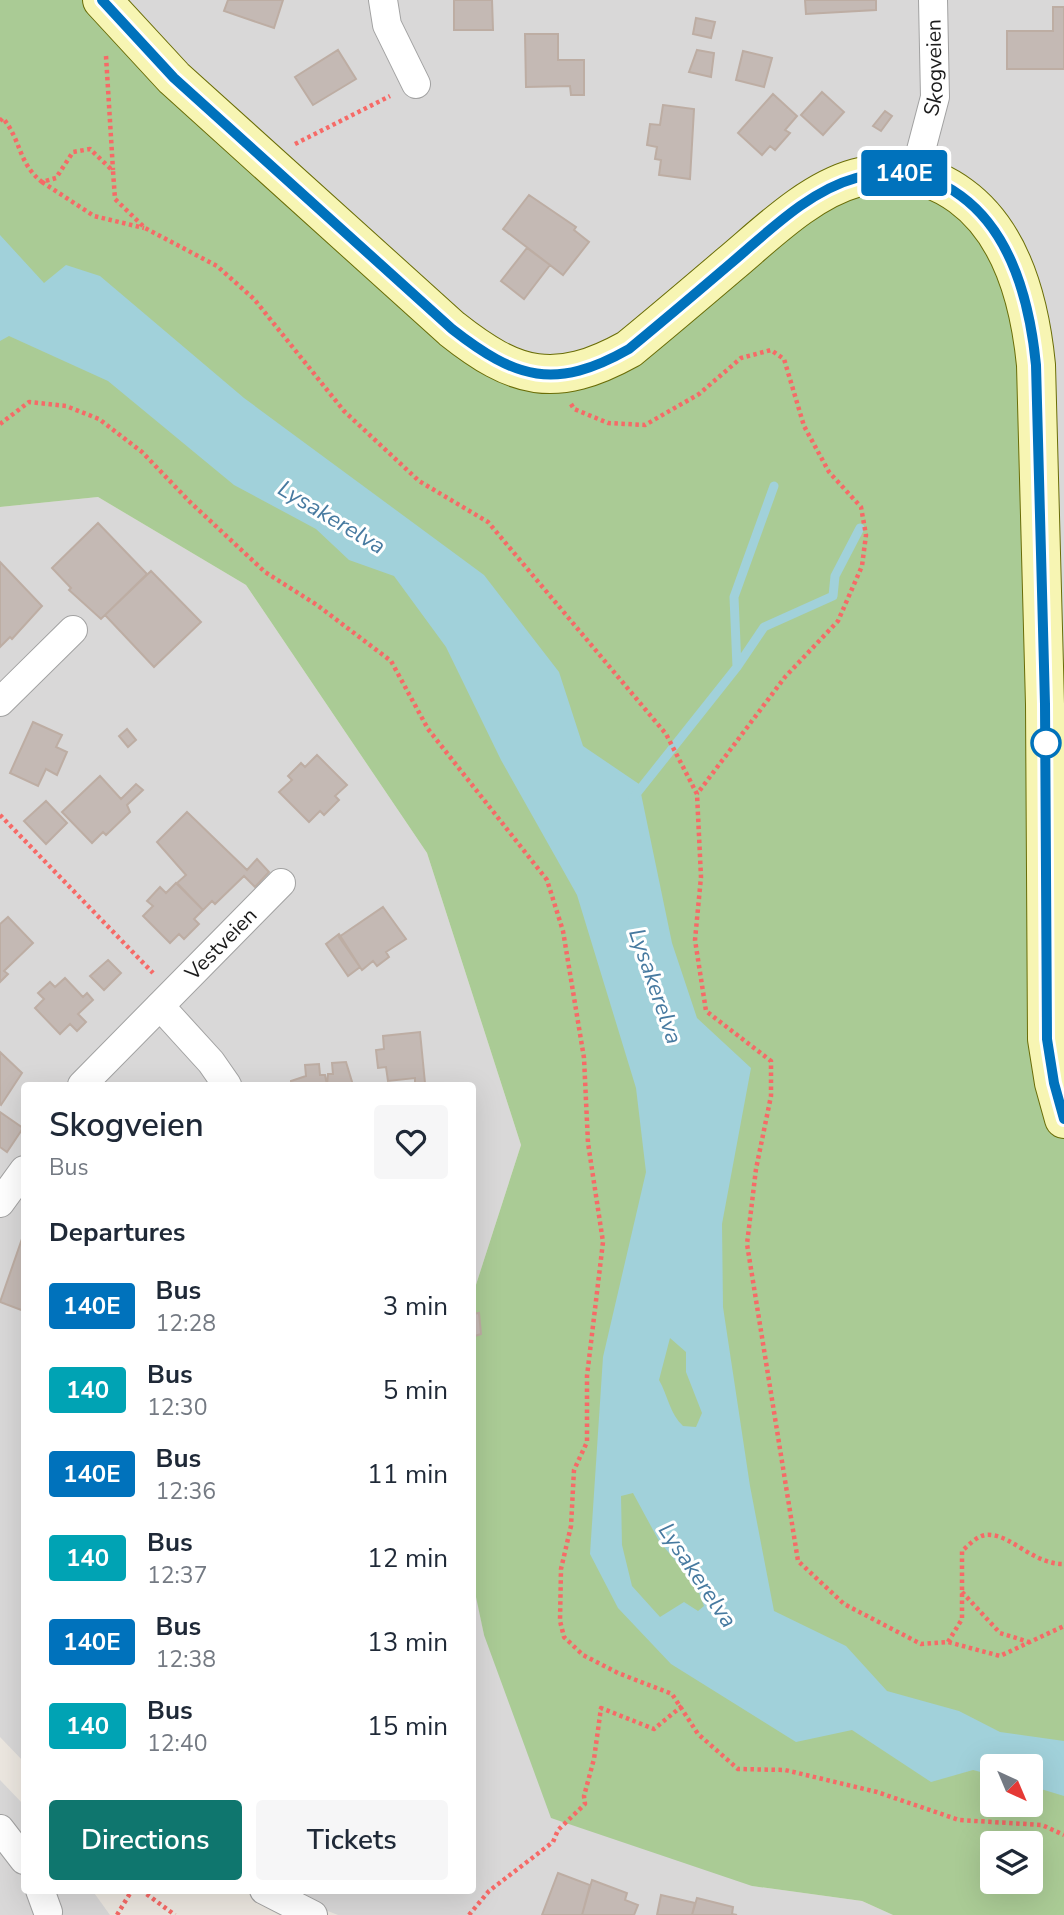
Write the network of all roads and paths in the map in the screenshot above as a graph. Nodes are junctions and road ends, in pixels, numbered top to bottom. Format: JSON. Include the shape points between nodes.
{"nodes":[{"id":1,"x":383,"y":0,"type":"edge"},
{"id":2,"x":933,"y":0,"type":"edge"},
{"id":3,"x":106,"y":5,"type":"edge"},
{"id":4,"x":416,"y":84,"type":"joint"},
{"id":5,"x":0,"y":121,"type":"edge"},
{"id":6,"x":264,"y":161,"type":"junction"},
{"id":7,"x":113,"y":171,"type":"junction"},
{"id":8,"x":915,"y":173,"type":"junction"},
{"id":9,"x":42,"y":183,"type":"junction"},
{"id":10,"x":145,"y":228,"type":"junction"},
{"id":11,"x":553,"y":374,"type":"junction"},
{"id":12,"x":0,"y":424,"type":"edge"},
{"id":13,"x":73,"y":630,"type":"dead end"},
{"id":14,"x":0,"y":702,"type":"edge"},
{"id":15,"x":697,"y":794,"type":"junction"},
{"id":16,"x":0,"y":816,"type":"edge"},
{"id":17,"x":281,"y":883,"type":"dead end"},
{"id":18,"x":165,"y":999,"type":"junction"},
{"id":19,"x":85,"y":1082,"type":"edge"},
{"id":20,"x":225,"y":1082,"type":"edge"},
{"id":21,"x":1064,"y":1119,"type":"edge"},
{"id":22,"x":21,"y":1174,"type":"edge"},
{"id":23,"x":0,"y":1203,"type":"edge"},
{"id":24,"x":1064,"y":1564,"type":"edge"},
{"id":25,"x":962,"y":1591,"type":"junction"},
{"id":26,"x":1064,"y":1626,"type":"edge"},
{"id":27,"x":948,"y":1642,"type":"junction"},
{"id":28,"x":1030,"y":1642,"type":"junction"},
{"id":29,"x":682,"y":1706,"type":"junction"},
{"id":30,"x":0,"y":1829,"type":"edge"},
{"id":31,"x":1064,"y":1835,"type":"edge"},
{"id":32,"x":21,"y":1856,"type":"edge"},
{"id":33,"x":130,"y":1894,"type":"edge"},
{"id":34,"x":146,"y":1894,"type":"edge"},
{"id":35,"x":272,"y":1894,"type":"edge"},
{"id":36,"x":117,"y":1915,"type":"edge"},
{"id":37,"x":175,"y":1915,"type":"edge"},
{"id":38,"x":313,"y":1915,"type":"edge"},
{"id":39,"x":469,"y":1915,"type":"edge"}],
"edges":[{"from":1,"to":4,"type":"street","via":[[387,25]]},
{"from":2,"to":8,"type":"street","name":"Skogveien","via":[[935,97]]},
{"from":3,"to":6,"type":"main road","via":[[174,78]]},
{"from":3,"to":7,"type":"path","via":[[105,72]]},
{"from":4,"to":6,"type":"path"},
{"from":5,"to":9,"type":"path","via":[[3,118],[14,131],[28,171]]},
{"from":6,"to":11,"type":"main road","via":[[483,353],[511,369]]},
{"from":7,"to":9,"type":"path","via":[[90,149],[73,152],[56,178]]},
{"from":7,"to":10,"type":"path","via":[[115,199]]},
{"from":8,"to":11,"type":"main road","via":[[881,173],[832,188],[759,239],[629,349],[600,365]]},
{"from":8,"to":21,"type":"main road","via":[[943,183],[973,205],[997,233],[1016,271],[1033,334],[1045,704],[1047,1039]]},
{"from":9,"to":10,"type":"path","via":[[94,216]]},
{"from":10,"to":15,"type":"path","via":[[217,266],[254,299],[344,411],[419,481],[488,522],[666,734]]},
{"from":11,"to":15,"type":"path","via":[[574,409],[608,424],[645,425],[699,394],[741,358],[771,349],[784,359],[804,426],[830,472],[861,507],[866,535],[862,566],[838,621],[785,677]]},
{"from":12,"to":29,"type":"path","via":[[29,402],[66,406],[99,419],[142,452],[265,572],[391,661],[428,729],[547,880],[563,931],[582,1045],[588,1143],[603,1242],[587,1376],[587,1442],[574,1470],[561,1569],[560,1621],[564,1637],[583,1654],[672,1694]]},
{"from":13,"to":14,"type":"street"},
{"from":15,"to":27,"type":"path","via":[[701,877],[695,940],[705,1011],[771,1061],[771,1096],[747,1244],[798,1562],[844,1604],[920,1644]]},
{"from":16,"to":18,"type":"path"},
{"from":17,"to":18,"type":"street","name":"Vestveien"},
{"from":18,"to":19,"type":"street","name":"Vestveien"},
{"from":18,"to":20,"type":"street"},
{"from":22,"to":23,"type":"street"},
{"from":24,"to":25,"type":"path","via":[[1050,1564],[991,1535],[977,1538],[962,1551]]},
{"from":25,"to":27,"type":"path","via":[[962,1619]]},
{"from":25,"to":28,"type":"path","via":[[1000,1633]]},
{"from":26,"to":28,"type":"path"},
{"from":27,"to":28,"type":"path","via":[[1000,1656]]},
{"from":29,"to":31,"type":"path","via":[[698,1734],[738,1769],[785,1770],[877,1792],[960,1820],[1042,1825]]},
{"from":29,"to":39,"type":"path","via":[[654,1729],[601,1708],[585,1804],[558,1830],[554,1842],[489,1891]]},
{"from":30,"to":32,"type":"street"},
{"from":33,"to":36,"type":"path"},
{"from":34,"to":37,"type":"path"},
{"from":35,"to":38,"type":"street"}]}
